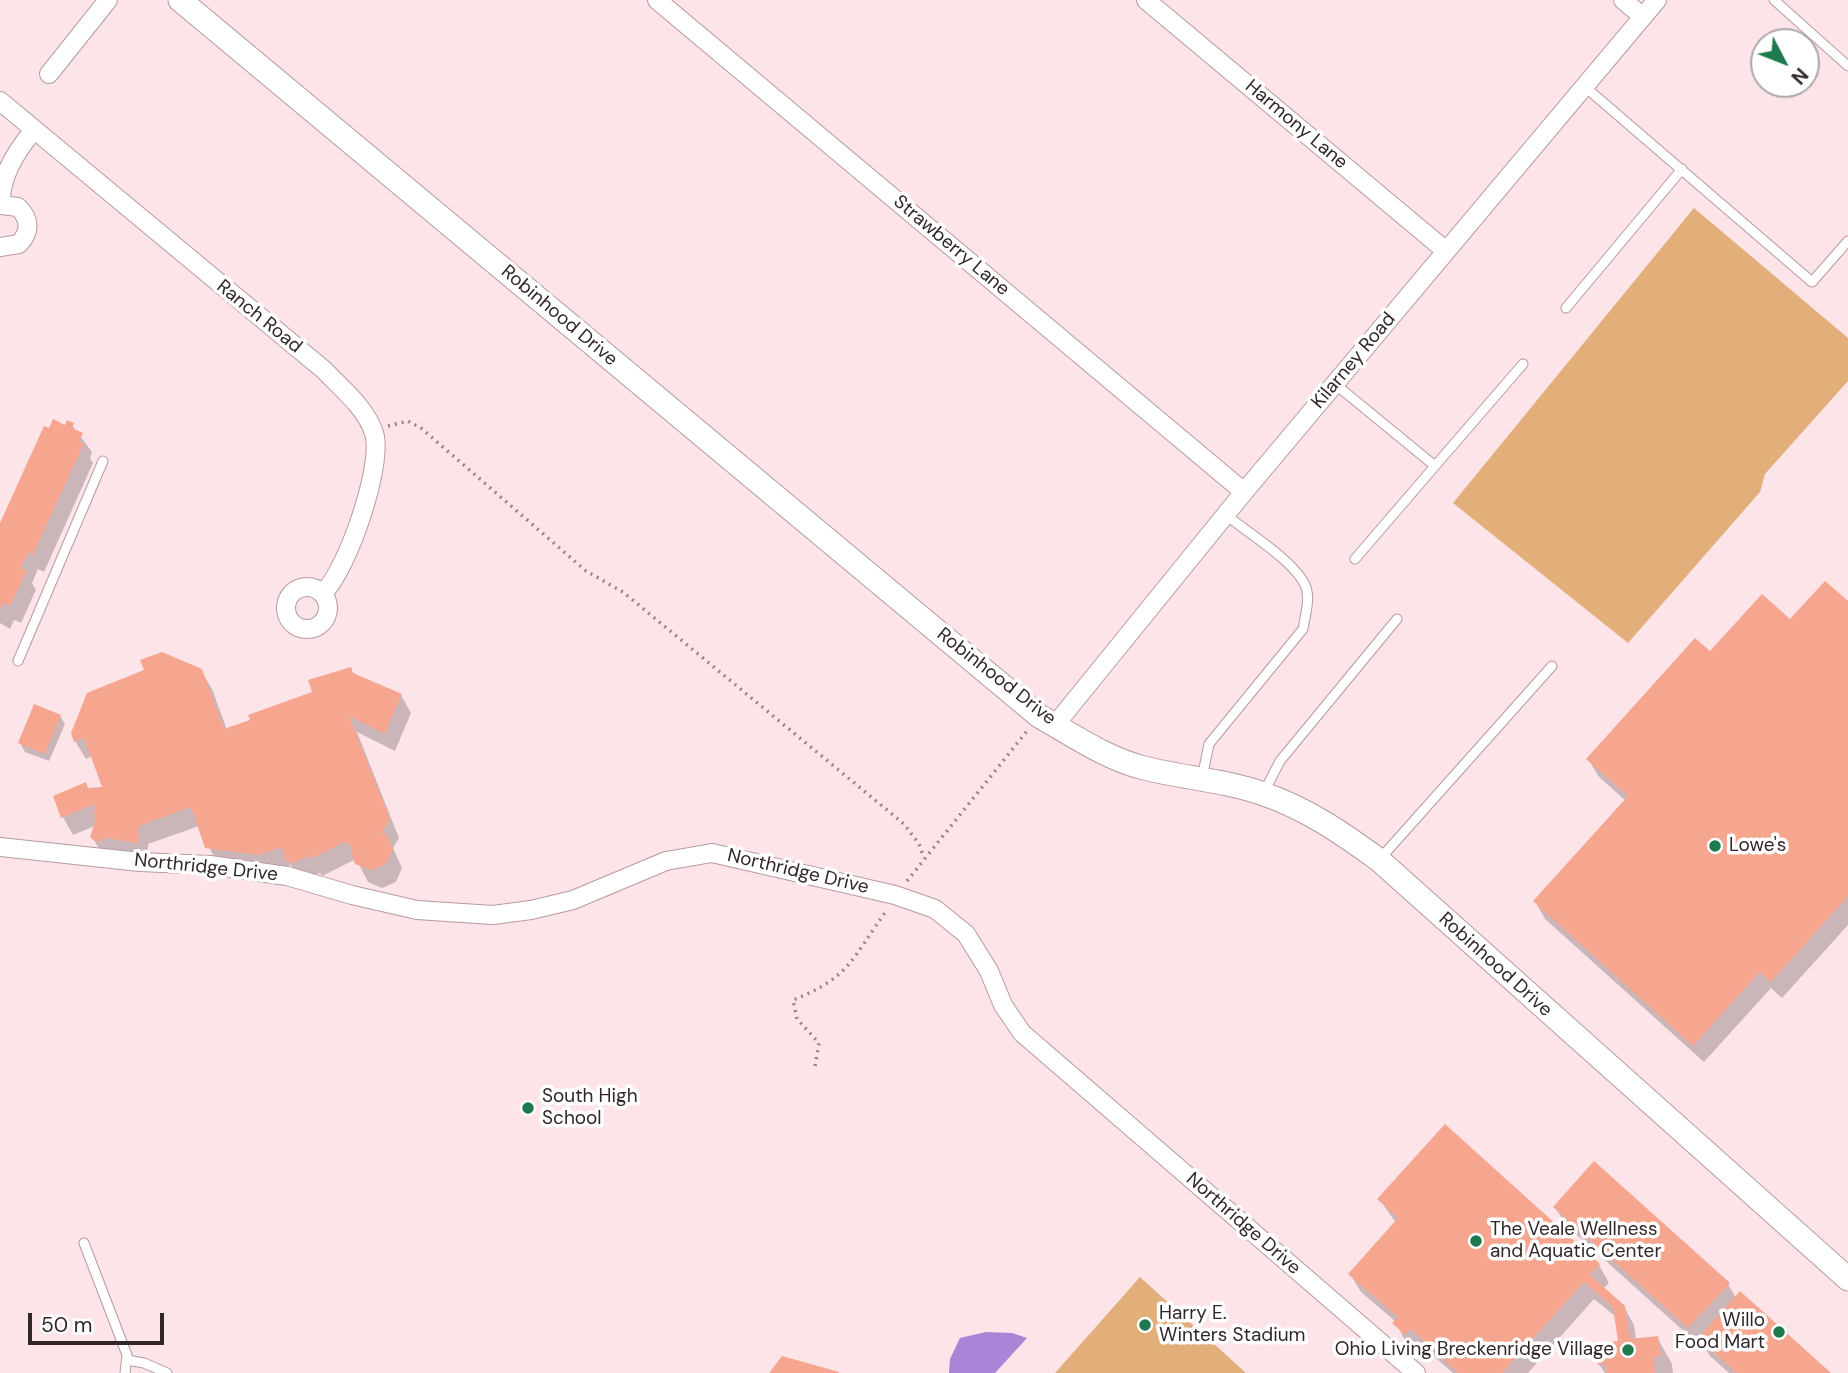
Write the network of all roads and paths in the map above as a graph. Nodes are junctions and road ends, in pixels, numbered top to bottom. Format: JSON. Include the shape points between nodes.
{"nodes":[{"id":1,"x":108,"y":0,"type":"edge"},
{"id":2,"x":180,"y":0,"type":"edge"},
{"id":3,"x":657,"y":0,"type":"edge"},
{"id":4,"x":1146,"y":0,"type":"edge"},
{"id":5,"x":1623,"y":0,"type":"edge"},
{"id":6,"x":1657,"y":0,"type":"edge"},
{"id":7,"x":1774,"y":0,"type":"edge"},
{"id":8,"x":1643,"y":17,"type":"junction"},
{"id":9,"x":1848,"y":66,"type":"edge"},
{"id":10,"x":49,"y":74,"type":"dead end"},
{"id":11,"x":1584,"y":85,"type":"junction"},
{"id":12,"x":0,"y":101,"type":"edge"},
{"id":13,"x":34,"y":130,"type":"junction"},
{"id":14,"x":1682,"y":169,"type":"junction"},
{"id":15,"x":0,"y":205,"type":"edge"},
{"id":16,"x":1848,"y":240,"type":"edge"},
{"id":17,"x":0,"y":247,"type":"edge"},
{"id":18,"x":1446,"y":251,"type":"junction"},
{"id":19,"x":1566,"y":308,"type":"dead end"},
{"id":20,"x":1523,"y":364,"type":"dead end"},
{"id":21,"x":1335,"y":384,"type":"junction"},
{"id":22,"x":373,"y":432,"type":"junction"},
{"id":23,"x":103,"y":461,"type":"dead end"},
{"id":24,"x":1435,"y":466,"type":"junction"},
{"id":25,"x":1244,"y":492,"type":"junction"},
{"id":26,"x":1226,"y":515,"type":"junction"},
{"id":27,"x":1355,"y":559,"type":"dead end"},
{"id":28,"x":323,"y":593,"type":"dead end"},
{"id":29,"x":1397,"y":619,"type":"dead end"},
{"id":30,"x":18,"y":662,"type":"dead end"},
{"id":31,"x":1552,"y":666,"type":"dead end"},
{"id":32,"x":1055,"y":724,"type":"junction"},
{"id":33,"x":1202,"y":778,"type":"junction"},
{"id":34,"x":1264,"y":794,"type":"junction"},
{"id":35,"x":0,"y":847,"type":"edge"},
{"id":36,"x":924,"y":858,"type":"dead end"},
{"id":37,"x":1379,"y":860,"type":"junction"},
{"id":38,"x":84,"y":1243,"type":"dead end"},
{"id":39,"x":1848,"y":1279,"type":"edge"},
{"id":40,"x":127,"y":1360,"type":"junction"},
{"id":41,"x":125,"y":1373,"type":"edge"},
{"id":42,"x":167,"y":1373,"type":"edge"},
{"id":43,"x":1416,"y":1373,"type":"edge"}],
"edges":[{"from":1,"to":10,"type":"street"},
{"from":2,"to":32,"type":"street","name":"Robinhood Drive","via":[[1039,716]]},
{"from":3,"to":25,"type":"street","name":"Strawberry Lane"},
{"from":4,"to":18,"type":"street","name":"Harmony Lane"},
{"from":5,"to":8,"type":"street"},
{"from":6,"to":8,"type":"street","name":"Kilarney Road"},
{"from":7,"to":9,"type":"lane"},
{"from":8,"to":11,"type":"street","name":"Kilarney Road"},
{"from":11,"to":14,"type":"lane"},
{"from":11,"to":18,"type":"street","name":"Kilarney Road"},
{"from":12,"to":13,"type":"street","name":"Ranch Road"},
{"from":13,"to":15,"type":"street","via":[[9,168]]},
{"from":13,"to":22,"type":"street","name":"Ranch Road","via":[[324,370],[365,414]]},
{"from":14,"to":16,"type":"lane","via":[[1812,282]]},
{"from":14,"to":19,"type":"lane"},
{"from":15,"to":17,"type":"street","via":[[9,204],[24,213],[28,229],[19,244]]},
{"from":18,"to":21,"type":"street","name":"Kilarney Road"},
{"from":20,"to":24,"type":"lane"},
{"from":21,"to":24,"type":"lane"},
{"from":21,"to":25,"type":"street","name":"Kilarney Road"},
{"from":22,"to":28,"type":"street","via":[[374,472],[349,551],[334,584]]},
{"from":22,"to":36,"type":"path","via":[[408,421],[421,428],[586,571],[623,592],[904,824]]},
{"from":23,"to":30,"type":"lane"},
{"from":24,"to":27,"type":"lane"},
{"from":25,"to":26,"type":"street","name":"Kilarney Road"},
{"from":26,"to":32,"type":"street","name":"Kilarney Road"},
{"from":26,"to":33,"type":"lane","via":[[1296,572],[1306,587],[1307,609],[1303,629],[1209,744]]},
{"from":29,"to":34,"type":"lane","via":[[1280,761]]},
{"from":31,"to":37,"type":"lane"},
{"from":32,"to":33,"type":"street","name":"Robinhood Drive","via":[[1096,750],[1143,768]]},
{"from":33,"to":34,"type":"street","name":"Robinhood Drive"},
{"from":34,"to":37,"type":"street","name":"Robinhood Drive","via":[[1330,824]]},
{"from":35,"to":43,"type":"street","name":"Northridge Drive","via":[[210,865],[287,876],[417,910],[493,915],[573,900],[666,861],[712,853],[895,895],[935,909],[966,934],[1003,1004],[1039,1049]]},
{"from":37,"to":39,"type":"street","name":"Robinhood Drive"},
{"from":38,"to":40,"type":"lane"},
{"from":40,"to":41,"type":"lane"},
{"from":40,"to":42,"type":"lane"}]}
